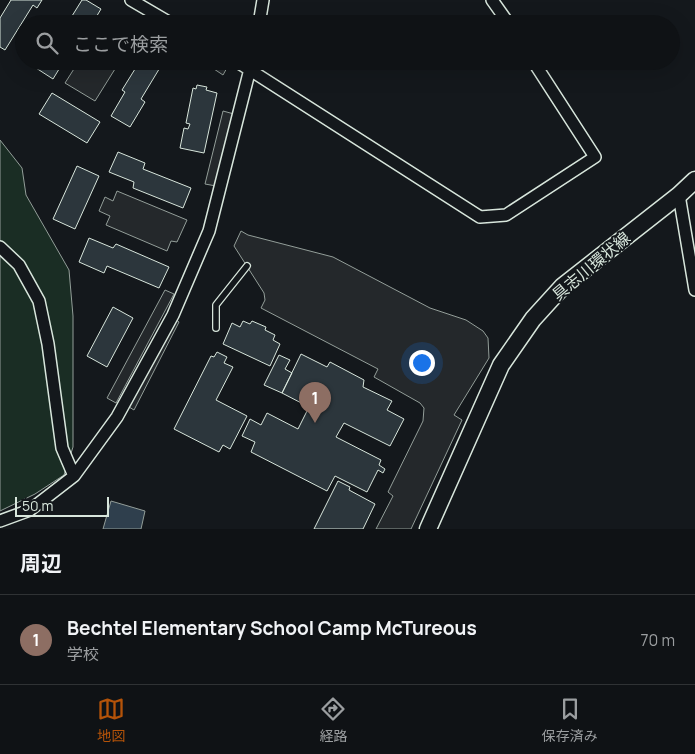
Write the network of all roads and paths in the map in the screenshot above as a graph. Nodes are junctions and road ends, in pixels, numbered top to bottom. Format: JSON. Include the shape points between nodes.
{"nodes":[{"id":1,"x":131,"y":0,"type":"edge"},
{"id":2,"x":263,"y":0,"type":"edge"},
{"id":3,"x":492,"y":0,"type":"edge"},
{"id":4,"x":157,"y":15,"type":"edge"},
{"id":5,"x":260,"y":15,"type":"edge"},
{"id":6,"x":503,"y":15,"type":"edge"},
{"id":7,"x":250,"y":70,"type":"edge"},
{"id":8,"x":257,"y":70,"type":"edge"},
{"id":9,"x":539,"y":70,"type":"edge"},
{"id":10,"x":695,"y":180,"type":"edge"},
{"id":11,"x":679,"y":195,"type":"junction"},
{"id":12,"x":0,"y":247,"type":"edge"},
{"id":13,"x":247,"y":266,"type":"dead end"},
{"id":14,"x":695,"y":290,"type":"edge"},
{"id":15,"x":216,"y":328,"type":"dead end"},
{"id":16,"x":74,"y":476,"type":"junction"},
{"id":17,"x":0,"y":521,"type":"edge"},
{"id":18,"x":428,"y":529,"type":"edge"}],
"edges":[{"from":1,"to":4,"type":"street"},
{"from":2,"to":5,"type":"street"},
{"from":3,"to":6,"type":"street"},
{"from":7,"to":16,"type":"street","via":[[209,231],[173,315],[117,417]]},
{"from":8,"to":9,"type":"street","via":[[480,217],[506,215],[596,157]]},
{"from":10,"to":11,"type":"main road","name":"具志川環状線"},
{"from":11,"to":14,"type":"street"},
{"from":11,"to":18,"type":"main road","name":"具志川環状線","via":[[562,286],[533,319],[501,365]]},
{"from":12,"to":16,"type":"street","via":[[19,265],[39,301],[62,448]]},
{"from":13,"to":15,"type":"lane","via":[[216,305]]},
{"from":16,"to":17,"type":"street","via":[[30,510]]}]}
